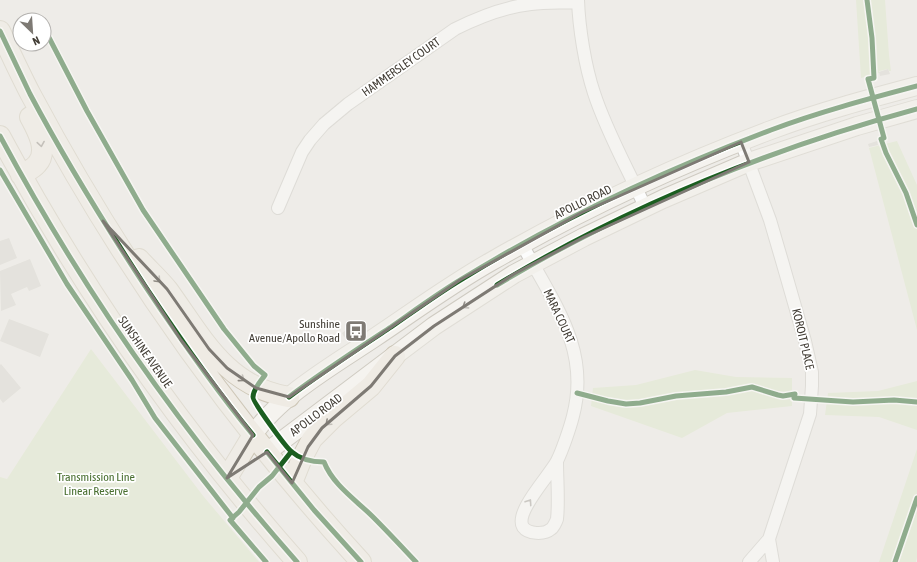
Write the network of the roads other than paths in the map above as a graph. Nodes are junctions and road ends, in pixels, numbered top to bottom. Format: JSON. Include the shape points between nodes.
{"nodes":[{"id":1,"x":578,"y":1,"type":"edge"},
{"id":2,"x":0,"y":31,"type":"edge"},
{"id":3,"x":0,"y":58,"type":"edge"},
{"id":4,"x":917,"y":86,"type":"edge"},
{"id":5,"x":917,"y":109,"type":"edge"},
{"id":6,"x":0,"y":136,"type":"edge"},
{"id":7,"x":741,"y":142,"type":"junction"},
{"id":8,"x":749,"y":162,"type":"junction"},
{"id":9,"x":21,"y":175,"type":"junction"},
{"id":10,"x":636,"y":187,"type":"junction"},
{"id":11,"x":645,"y":207,"type":"junction"},
{"id":12,"x":278,"y":208,"type":"dead end"},
{"id":13,"x":103,"y":221,"type":"junction"},
{"id":14,"x":522,"y":244,"type":"junction"},
{"id":15,"x":533,"y":264,"type":"junction"},
{"id":16,"x":395,"y":356,"type":"junction"},
{"id":17,"x":289,"y":397,"type":"junction"},
{"id":18,"x":253,"y":435,"type":"junction"},
{"id":19,"x":267,"y":452,"type":"junction"},
{"id":20,"x":557,"y":461,"type":"junction"},
{"id":21,"x":227,"y":478,"type":"junction"},
{"id":22,"x":292,"y":484,"type":"junction"},
{"id":23,"x":769,"y":539,"type":"junction"},
{"id":24,"x":297,"y":562,"type":"edge"},
{"id":25,"x":361,"y":562,"type":"edge"},
{"id":26,"x":748,"y":562,"type":"edge"},
{"id":27,"x":773,"y":562,"type":"edge"}],
"edges":[{"from":1,"to":10,"type":"street","via":[[593,92]]},
{"from":1,"to":12,"type":"street","name":"HAMMERSLEY COURT","via":[[512,7],[474,20],[449,33],[348,104],[324,124],[302,152]]},
{"from":2,"to":13,"type":"main road","via":[[30,94]]},
{"from":3,"to":9,"type":"main road","one_way":true,"via":[[41,142],[42,151],[38,164]]},
{"from":4,"to":7,"type":"street","name":"APOLLO ROAD","via":[[873,97]]},
{"from":5,"to":8,"type":"street","name":"APOLLO ROAD"},
{"from":6,"to":9,"type":"main road","name":"SUNSHINE AVENUE"},
{"from":7,"to":8,"type":"street","name":"KOROIT PLACE"},
{"from":7,"to":10,"type":"street","name":"APOLLO ROAD"},
{"from":8,"to":11,"type":"street","name":"APOLLO ROAD"},
{"from":8,"to":23,"type":"street","name":"KOROIT PLACE","via":[[780,254],[805,341],[812,379],[810,414]]},
{"from":9,"to":21,"type":"main road","name":"SUNSHINE AVENUE","via":[[108,316],[179,417]]},
{"from":10,"to":11,"type":"street"},
{"from":10,"to":14,"type":"street","name":"APOLLO ROAD"},
{"from":11,"to":15,"type":"street","name":"APOLLO ROAD"},
{"from":13,"to":17,"type":"main road","one_way":true,"via":[[166,289],[209,349],[227,368],[256,388]]},
{"from":13,"to":18,"type":"main road","via":[[181,340]]},
{"from":14,"to":15,"type":"street","name":"MARA COURT"},
{"from":14,"to":17,"type":"street","name":"APOLLO ROAD","via":[[460,280]]},
{"from":15,"to":16,"type":"street","name":"APOLLO ROAD","one_way":true,"via":[[434,326]]},
{"from":15,"to":20,"type":"street","name":"MARA COURT","via":[[572,340],[578,372],[573,416]]},
{"from":16,"to":19,"type":"street","name":"APOLLO ROAD"},
{"from":16,"to":22,"type":"main road","one_way":true,"via":[[371,386],[330,420],[312,439]]},
{"from":17,"to":18,"type":"street","name":"APOLLO ROAD","via":[[266,417]]},
{"from":18,"to":19,"type":"main road"},
{"from":18,"to":21,"type":"main road","name":"APOLLO ROAD"},
{"from":19,"to":21,"type":"main road","name":"APOLLO ROAD"},
{"from":19,"to":22,"type":"main road"},
{"from":20,"to":20,"type":"street","name":"MARA COURT","one_way":true,"via":[[557,521],[551,530],[534,533],[528,531],[522,521],[524,510]]},
{"from":21,"to":24,"type":"main road","name":"SUNSHINE AVENUE"},
{"from":22,"to":25,"type":"main road"},
{"from":23,"to":26,"type":"street","name":"KOROIT PLACE"},
{"from":23,"to":27,"type":"street","name":"KOROIT PLACE"}]}
